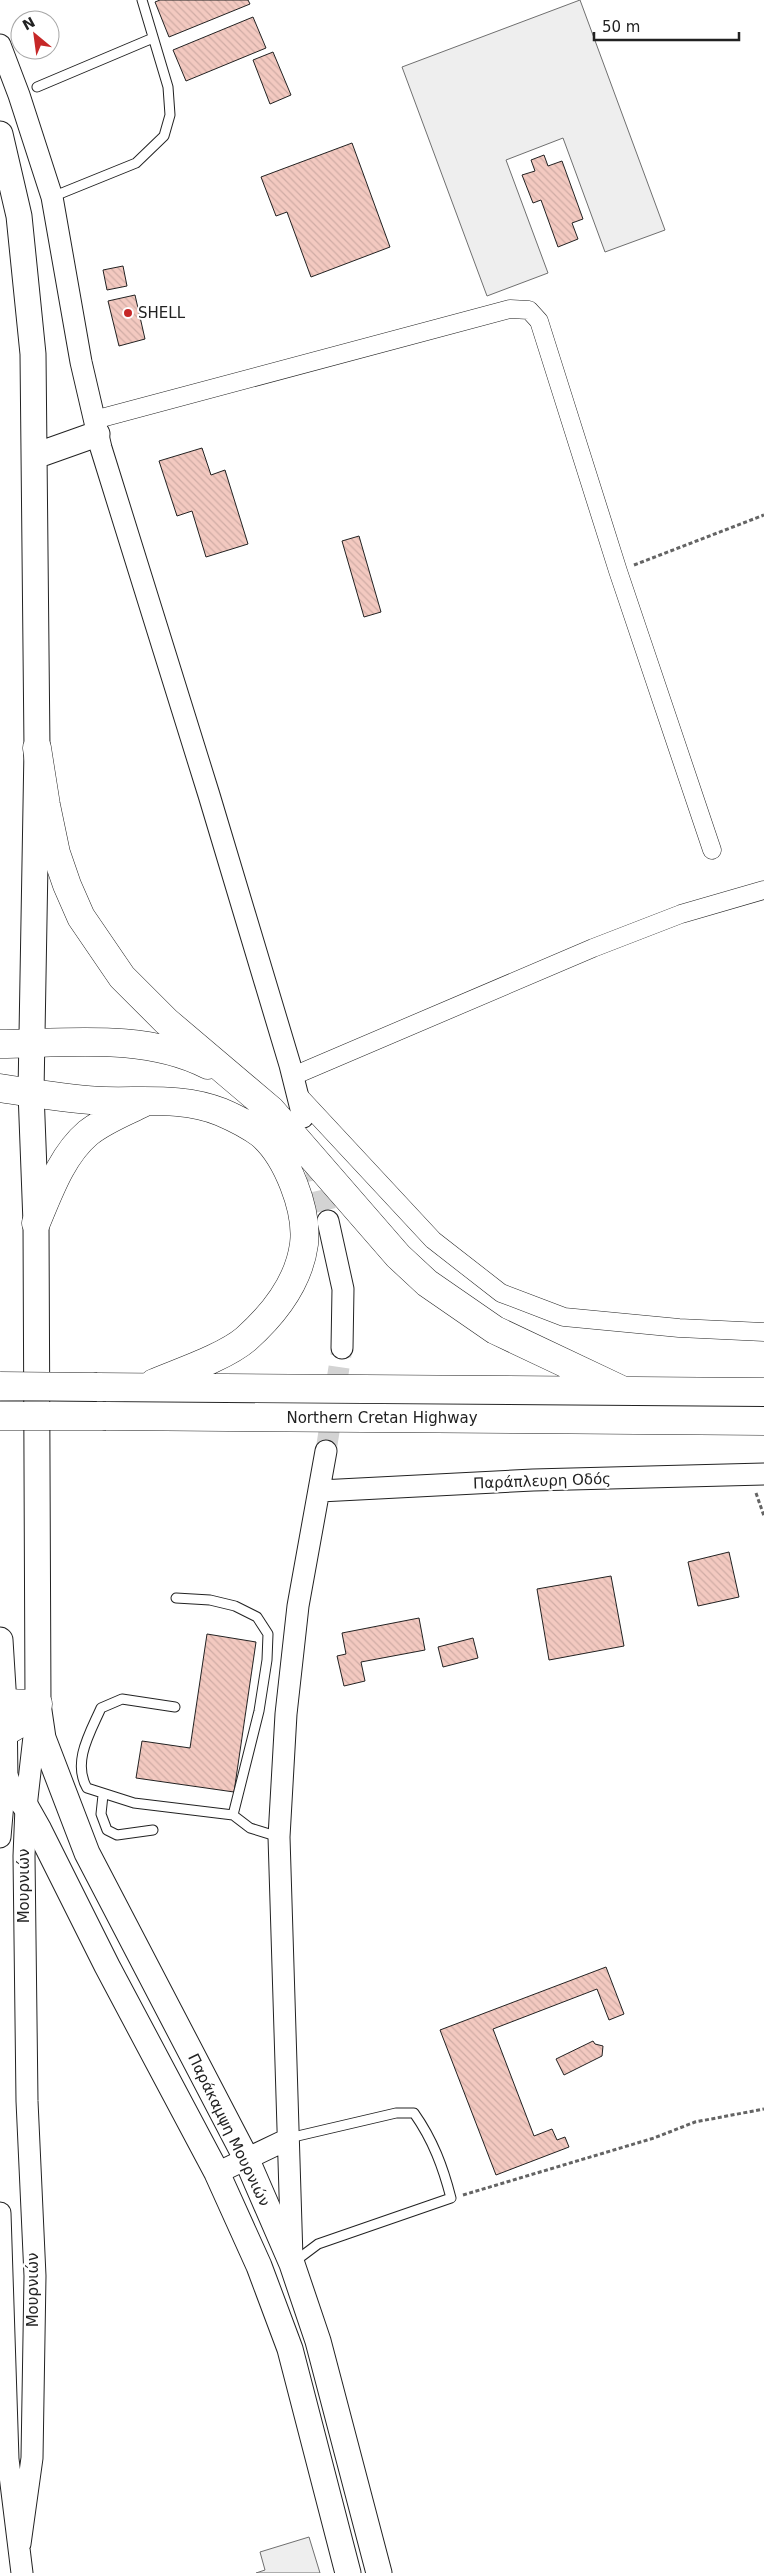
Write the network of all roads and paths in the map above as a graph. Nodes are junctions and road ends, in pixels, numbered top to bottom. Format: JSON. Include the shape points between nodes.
{"nodes":[{"id":1,"x":142,"y":0,"type":"edge"},
{"id":2,"x":153,"y":38,"type":"junction"},
{"id":3,"x":0,"y":45,"type":"edge"},
{"id":4,"x":37,"y":88,"type":"dead end"},
{"id":5,"x":0,"y":134,"type":"edge"},
{"id":6,"x":52,"y":197,"type":"junction"},
{"id":7,"x":95,"y":427,"type":"junction"},
{"id":8,"x":35,"y":456,"type":"junction"},
{"id":9,"x":764,"y":515,"type":"edge"},
{"id":10,"x":618,"y":571,"type":"junction"},
{"id":11,"x":37,"y":748,"type":"junction"},
{"id":12,"x":712,"y":850,"type":"dead end"},
{"id":13,"x":764,"y":890,"type":"edge"},
{"id":14,"x":0,"y":1044,"type":"edge"},
{"id":15,"x":31,"y":1044,"type":"junction"},
{"id":16,"x":293,"y":1076,"type":"junction"},
{"id":17,"x":234,"y":1078,"type":"junction"},
{"id":18,"x":0,"y":1088,"type":"edge"},
{"id":19,"x":31,"y":1092,"type":"junction"},
{"id":20,"x":299,"y":1096,"type":"junction"},
{"id":21,"x":149,"y":1100,"type":"junction"},
{"id":22,"x":303,"y":1118,"type":"dead end"},
{"id":23,"x":328,"y":1220,"type":"tunnel mouth"},
{"id":24,"x":36,"y":1223,"type":"junction"},
{"id":25,"x":764,"y":1332,"type":"edge"},
{"id":26,"x":342,"y":1348,"type":"tunnel mouth"},
{"id":27,"x":0,"y":1386,"type":"edge"},
{"id":28,"x":146,"y":1387,"type":"junction"},
{"id":29,"x":624,"y":1391,"type":"junction"},
{"id":30,"x":764,"y":1392,"type":"edge"},
{"id":31,"x":0,"y":1416,"type":"edge"},
{"id":32,"x":764,"y":1421,"type":"edge"},
{"id":33,"x":326,"y":1451,"type":"tunnel mouth"},
{"id":34,"x":764,"y":1474,"type":"edge"},
{"id":35,"x":320,"y":1491,"type":"junction"},
{"id":36,"x":176,"y":1598,"type":"dead end"},
{"id":37,"x":0,"y":1640,"type":"edge"},
{"id":38,"x":2,"y":1704,"type":"edge"},
{"id":39,"x":38,"y":1704,"type":"junction"},
{"id":40,"x":176,"y":1708,"type":"dead end"},
{"id":41,"x":2,"y":1733,"type":"edge"},
{"id":42,"x":3,"y":1778,"type":"edge"},
{"id":43,"x":103,"y":1795,"type":"junction"},
{"id":44,"x":26,"y":1807,"type":"junction"},
{"id":45,"x":233,"y":1815,"type":"junction"},
{"id":46,"x":153,"y":1830,"type":"dead end"},
{"id":47,"x":0,"y":1837,"type":"edge"},
{"id":48,"x":279,"y":1837,"type":"junction"},
{"id":49,"x":764,"y":2108,"type":"edge"},
{"id":50,"x":288,"y":2139,"type":"junction"},
{"id":51,"x":246,"y":2158,"type":"junction"},
{"id":52,"x":217,"y":2173,"type":"junction"},
{"id":53,"x":451,"y":2198,"type":"junction"},
{"id":54,"x":0,"y":2213,"type":"edge"},
{"id":55,"x":292,"y":2264,"type":"junction"},
{"id":56,"x":0,"y":2536,"type":"edge"},
{"id":57,"x":20,"y":2544,"type":"junction"},
{"id":58,"x":22,"y":2573,"type":"edge"},
{"id":59,"x":348,"y":2573,"type":"edge"},
{"id":60,"x":379,"y":2573,"type":"edge"}],
"edges":[{"from":1,"to":2,"type":"lane"},
{"from":2,"to":4,"type":"lane"},
{"from":2,"to":6,"type":"lane","via":[[168,87],[170,115],[164,136],[136,163]]},
{"from":3,"to":6,"type":"street"},
{"from":5,"to":8,"type":"main road","name":"Παράκαμψη Μουρνιών","via":[[19,216],[27,283],[33,354]]},
{"from":6,"to":7,"type":"street"},
{"from":7,"to":8,"type":"main road"},
{"from":7,"to":10,"type":"street","via":[[510,310],[529,310],[539,321]]},
{"from":7,"to":16,"type":"street"},
{"from":8,"to":11,"type":"main road","name":"Παράκαμψη Μουρνιών"},
{"from":9,"to":10,"type":"path"},
{"from":10,"to":12,"type":"street"},
{"from":11,"to":15,"type":"main road","name":"Παράκαμψη Μουρνιών"},
{"from":11,"to":17,"type":"highway","via":[[56,853],[80,917],[122,977],[166,1021]]},
{"from":13,"to":16,"type":"street","via":[[681,914],[593,948]]},
{"from":14,"to":15,"type":"highway"},
{"from":15,"to":17,"type":"highway","via":[[123,1043],[193,1058]]},
{"from":15,"to":19,"type":"main road","name":"Παράκαμψη Μουρνιών"},
{"from":16,"to":20,"type":"street"},
{"from":17,"to":29,"type":"highway","via":[[271,1110],[398,1256],[427,1283],[495,1330]]},
{"from":18,"to":19,"type":"highway"},
{"from":19,"to":21,"type":"highway","via":[[104,1101]]},
{"from":19,"to":24,"type":"main road","name":"Παράκαμψη Μουρνιών"},
{"from":20,"to":22,"type":"street"},
{"from":20,"to":25,"type":"street","via":[[433,1240],[501,1293],[564,1317]]},
{"from":21,"to":24,"type":"highway","via":[[89,1132],[58,1173]]},
{"from":21,"to":28,"type":"highway","via":[[184,1102],[220,1111],[247,1124],[262,1136],[292,1180],[302,1211],[304,1244],[285,1295],[271,1315],[244,1340]]},
{"from":23,"to":26,"type":"street","via":[[343,1289]]},
{"from":24,"to":39,"type":"main road","name":"Παράκαμψη Μουρνιών"},
{"from":27,"to":28,"type":"highway","name":"Northern Cretan Highway","bridge":true},
{"from":28,"to":29,"type":"highway","name":"Northern Cretan Highway"},
{"from":29,"to":30,"type":"highway","name":"Northern Cretan Highway"},
{"from":31,"to":32,"type":"highway","name":"Northern Cretan Highway","bridge":true},
{"from":33,"to":35,"type":"street"},
{"from":34,"to":35,"type":"street","name":"Παράπλευρη Οδός","via":[[533,1480]]},
{"from":35,"to":48,"type":"street","via":[[298,1606],[286,1714]]},
{"from":36,"to":45,"type":"lane","via":[[210,1600],[235,1606],[257,1617],[268,1634],[259,1711]]},
{"from":37,"to":38,"type":"main road","name":"Μουρνιών"},
{"from":38,"to":39,"type":"highway"},
{"from":38,"to":41,"type":"main road","name":"Μουρνιών"},
{"from":39,"to":41,"type":"highway","via":[[22,1722]]},
{"from":39,"to":44,"type":"street","name":"Μουρνιών"},
{"from":39,"to":51,"type":"main road","name":"Παράκαμψη Μουρνιών","via":[[43,1738],[87,1853]]},
{"from":40,"to":43,"type":"lane","via":[[122,1699],[101,1708],[81,1760],[82,1780],[87,1788]]},
{"from":41,"to":42,"type":"main road","name":"Μουρνιών"},
{"from":42,"to":44,"type":"main road","name":"Παράκαμψη Μουρνιών"},
{"from":42,"to":47,"type":"street","name":"Μουρνιών"},
{"from":43,"to":45,"type":"lane","via":[[134,1803]]},
{"from":43,"to":46,"type":"lane","via":[[101,1814],[107,1830],[118,1835]]},
{"from":44,"to":52,"type":"main road","name":"Παράκαμψη Μουρνιών"},
{"from":44,"to":57,"type":"street","name":"Μουρνιών","via":[[26,2082],[35,2276],[32,2458]]},
{"from":45,"to":48,"type":"lane","via":[[250,1828]]},
{"from":48,"to":50,"type":"street"},
{"from":49,"to":53,"type":"path","via":[[695,2122],[654,2138]]},
{"from":50,"to":51,"type":"street"},
{"from":50,"to":53,"type":"lane","via":[[396,2113],[414,2113],[428,2133],[442,2165]]},
{"from":50,"to":55,"type":"street"},
{"from":51,"to":52,"type":"street"},
{"from":51,"to":55,"type":"main road","name":"Παράκαμψη Μουρνιών"},
{"from":52,"to":59,"type":"main road","name":"Παράκαμψη Μουρνιών","via":[[259,2266],[290,2349]]},
{"from":53,"to":55,"type":"lane","via":[[318,2244]]},
{"from":54,"to":57,"type":"street","name":"Μουρνιών","via":[[8,2459]]},
{"from":55,"to":60,"type":"main road","name":"Παράκαμψη Μουρνιών","via":[[318,2340]]},
{"from":56,"to":57,"type":"street"},
{"from":57,"to":58,"type":"street"}]}
